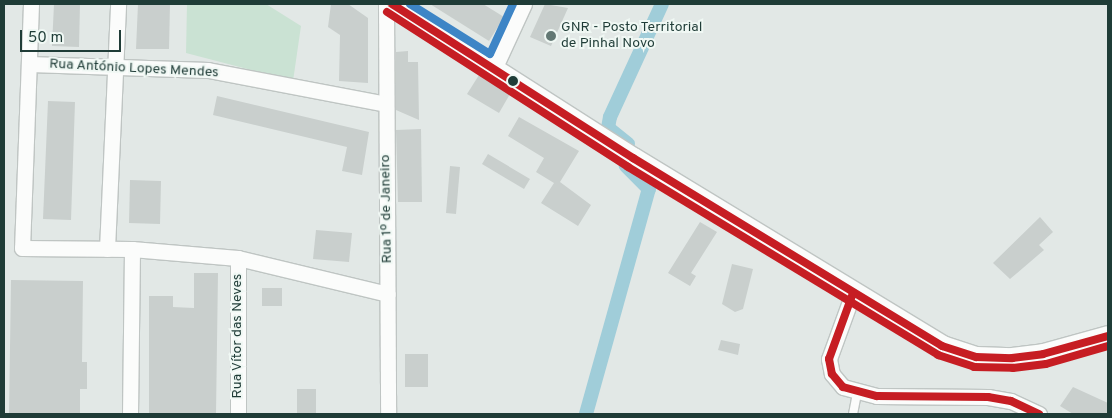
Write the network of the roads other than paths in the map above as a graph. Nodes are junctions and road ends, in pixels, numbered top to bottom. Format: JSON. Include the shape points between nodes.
{"nodes":[{"id":1,"x":31,"y":4,"type":"edge"},
{"id":2,"x":118,"y":4,"type":"edge"},
{"id":3,"x":386,"y":4,"type":"edge"},
{"id":4,"x":392,"y":4,"type":"edge"},
{"id":5,"x":524,"y":4,"type":"edge"},
{"id":6,"x":29,"y":64,"type":"junction"},
{"id":7,"x":116,"y":65,"type":"junction"},
{"id":8,"x":494,"y":69,"type":"junction"},
{"id":9,"x":386,"y":104,"type":"junction"},
{"id":10,"x":108,"y":249,"type":"junction"},
{"id":11,"x":132,"y":249,"type":"junction"},
{"id":12,"x":238,"y":258,"type":"junction"},
{"id":13,"x":853,"y":293,"type":"junction"},
{"id":14,"x":388,"y":294,"type":"junction"},
{"id":15,"x":1108,"y":336,"type":"edge"},
{"id":16,"x":857,"y":393,"type":"junction"},
{"id":17,"x":130,"y":414,"type":"edge"},
{"id":18,"x":238,"y":414,"type":"edge"},
{"id":19,"x":388,"y":414,"type":"edge"},
{"id":20,"x":853,"y":414,"type":"edge"},
{"id":21,"x":1039,"y":414,"type":"edge"}],
"edges":[{"from":1,"to":6,"type":"street"},
{"from":2,"to":7,"type":"street"},
{"from":3,"to":9,"type":"street","name":"Rua 1º de Janeiro"},
{"from":4,"to":8,"type":"main road"},
{"from":5,"to":8,"type":"street"},
{"from":6,"to":7,"type":"street","name":"Rua António Lopes Mendes"},
{"from":6,"to":10,"type":"street","via":[[22,248]]},
{"from":7,"to":9,"type":"street","name":"Rua António Lopes Mendes","via":[[208,70]]},
{"from":7,"to":10,"type":"street"},
{"from":8,"to":13,"type":"main road"},
{"from":9,"to":14,"type":"street","name":"Rua 1º de Janeiro"},
{"from":10,"to":11,"type":"street"},
{"from":11,"to":12,"type":"street"},
{"from":11,"to":17,"type":"street"},
{"from":12,"to":14,"type":"street"},
{"from":12,"to":18,"type":"street","name":"Rua Vítor das Neves"},
{"from":13,"to":15,"type":"main road","via":[[924,337],[976,357],[1029,357]]},
{"from":13,"to":16,"type":"street","via":[[829,358],[832,374],[843,387]]},
{"from":14,"to":19,"type":"street","name":"Rua 1º de Janeiro"},
{"from":16,"to":20,"type":"lane"},
{"from":16,"to":21,"type":"street","via":[[988,397],[1011,401]]}]}
